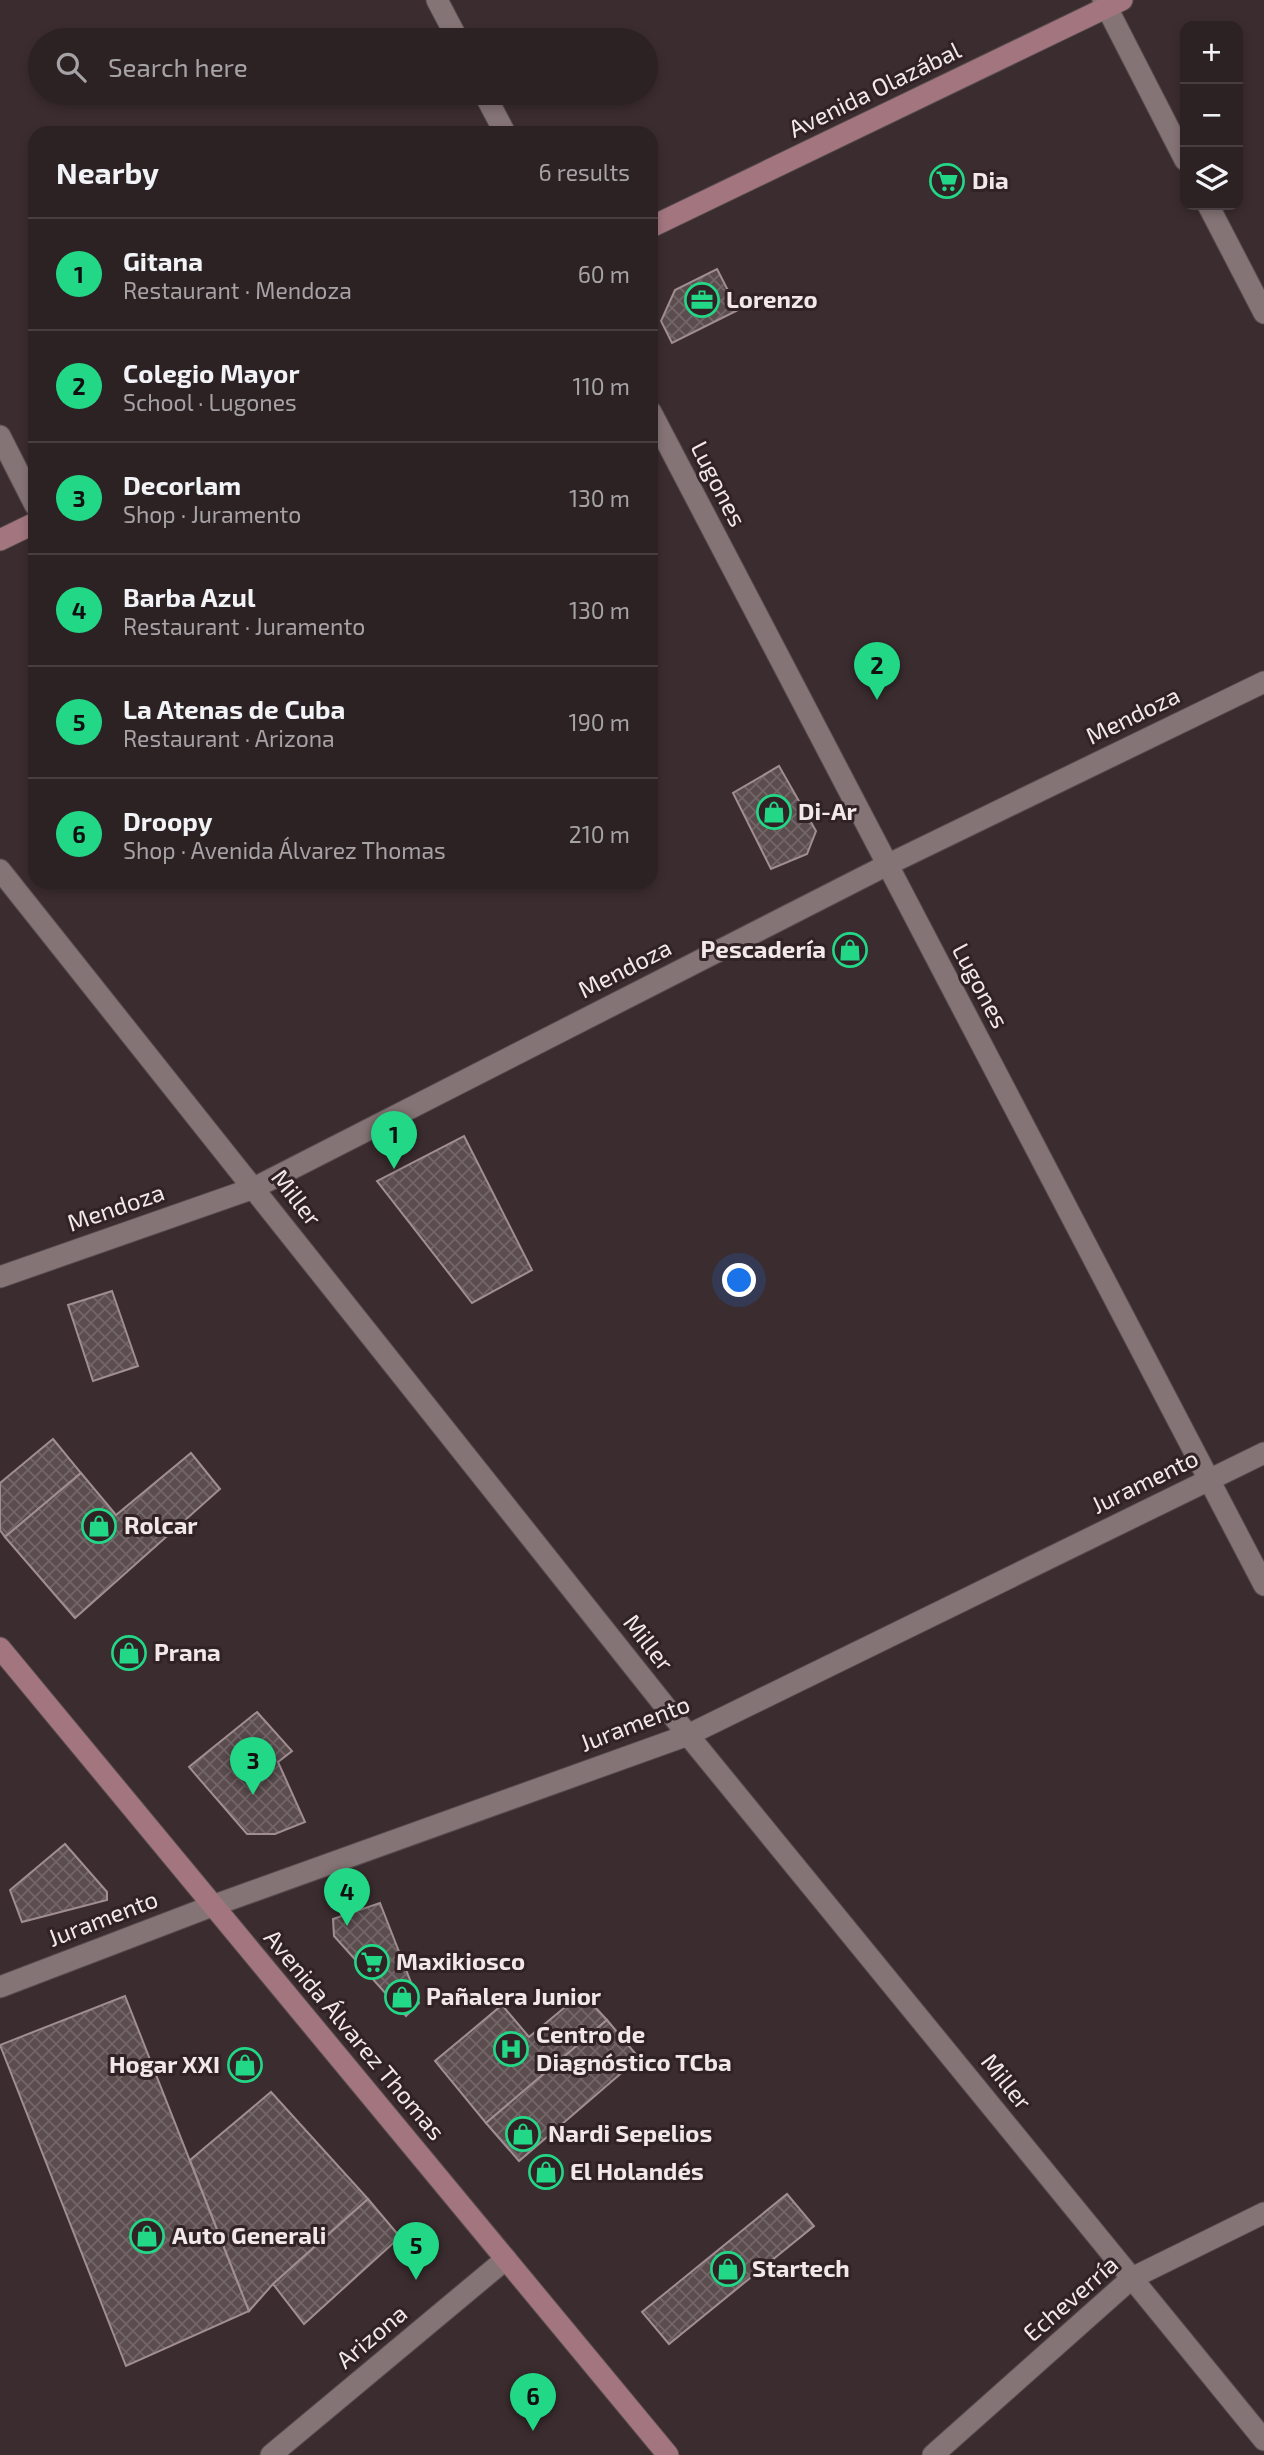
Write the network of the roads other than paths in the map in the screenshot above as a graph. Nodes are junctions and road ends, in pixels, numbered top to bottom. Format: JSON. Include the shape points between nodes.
{"nodes":[{"id":1,"x":437,"y":0,"type":"edge"},
{"id":2,"x":1110,"y":3,"type":"edge"},
{"id":3,"x":452,"y":28,"type":"edge"},
{"id":4,"x":490,"y":105,"type":"edge"},
{"id":5,"x":501,"y":126,"type":"edge"},
{"id":6,"x":1180,"y":150,"type":"edge"},
{"id":7,"x":1211,"y":210,"type":"edge"},
{"id":8,"x":658,"y":224,"type":"edge"},
{"id":9,"x":1264,"y":313,"type":"edge"},
{"id":10,"x":658,"y":425,"type":"edge"},
{"id":11,"x":0,"y":436,"type":"edge"},
{"id":12,"x":28,"y":491,"type":"edge"},
{"id":13,"x":28,"y":526,"type":"edge"},
{"id":14,"x":0,"y":540,"type":"edge"},
{"id":15,"x":1264,"y":682,"type":"edge"},
{"id":16,"x":887,"y":865,"type":"junction"},
{"id":17,"x":0,"y":870,"type":"edge"},
{"id":18,"x":254,"y":1188,"type":"junction"},
{"id":19,"x":0,"y":1277,"type":"edge"},
{"id":20,"x":1264,"y":1453,"type":"edge"},
{"id":21,"x":1211,"y":1480,"type":"junction"},
{"id":22,"x":1264,"y":1585,"type":"edge"},
{"id":23,"x":0,"y":1648,"type":"edge"},
{"id":24,"x":688,"y":1735,"type":"junction"},
{"id":25,"x":212,"y":1906,"type":"junction"},
{"id":26,"x":0,"y":1987,"type":"edge"},
{"id":27,"x":1264,"y":2213,"type":"edge"},
{"id":28,"x":506,"y":2259,"type":"junction"},
{"id":29,"x":1132,"y":2278,"type":"junction"},
{"id":30,"x":1264,"y":2440,"type":"edge"},
{"id":31,"x":271,"y":2455,"type":"edge"},
{"id":32,"x":668,"y":2455,"type":"edge"},
{"id":33,"x":933,"y":2455,"type":"edge"}],
"edges":[{"from":1,"to":3,"type":"street"},
{"from":2,"to":6,"type":"street"},
{"from":2,"to":8,"type":"main road","name":"Avenida Olazábal"},
{"from":4,"to":5,"type":"street"},
{"from":7,"to":9,"type":"street"},
{"from":10,"to":16,"type":"street","name":"Lugones"},
{"from":11,"to":12,"type":"street"},
{"from":13,"to":14,"type":"main road"},
{"from":15,"to":16,"type":"street","name":"Mendoza"},
{"from":16,"to":18,"type":"street","name":"Mendoza"},
{"from":16,"to":21,"type":"street","name":"Lugones"},
{"from":17,"to":18,"type":"street","name":"Miller"},
{"from":18,"to":19,"type":"street","name":"Mendoza"},
{"from":18,"to":24,"type":"street","name":"Miller"},
{"from":20,"to":21,"type":"street","name":"Juramento"},
{"from":21,"to":22,"type":"street","name":"Lugones"},
{"from":21,"to":24,"type":"street","name":"Juramento"},
{"from":23,"to":25,"type":"main road","name":"Avenida Álvarez Thomas"},
{"from":24,"to":25,"type":"street","name":"Juramento"},
{"from":24,"to":29,"type":"street","name":"Miller"},
{"from":25,"to":26,"type":"street","name":"Juramento"},
{"from":25,"to":28,"type":"main road","name":"Avenida Álvarez Thomas"},
{"from":27,"to":29,"type":"street","name":"Echeverría"},
{"from":28,"to":31,"type":"street","name":"Arizona"},
{"from":28,"to":32,"type":"main road","name":"Avenida Álvarez Thomas"},
{"from":29,"to":30,"type":"street","name":"Miller"},
{"from":29,"to":33,"type":"street","name":"Echeverría"}]}
